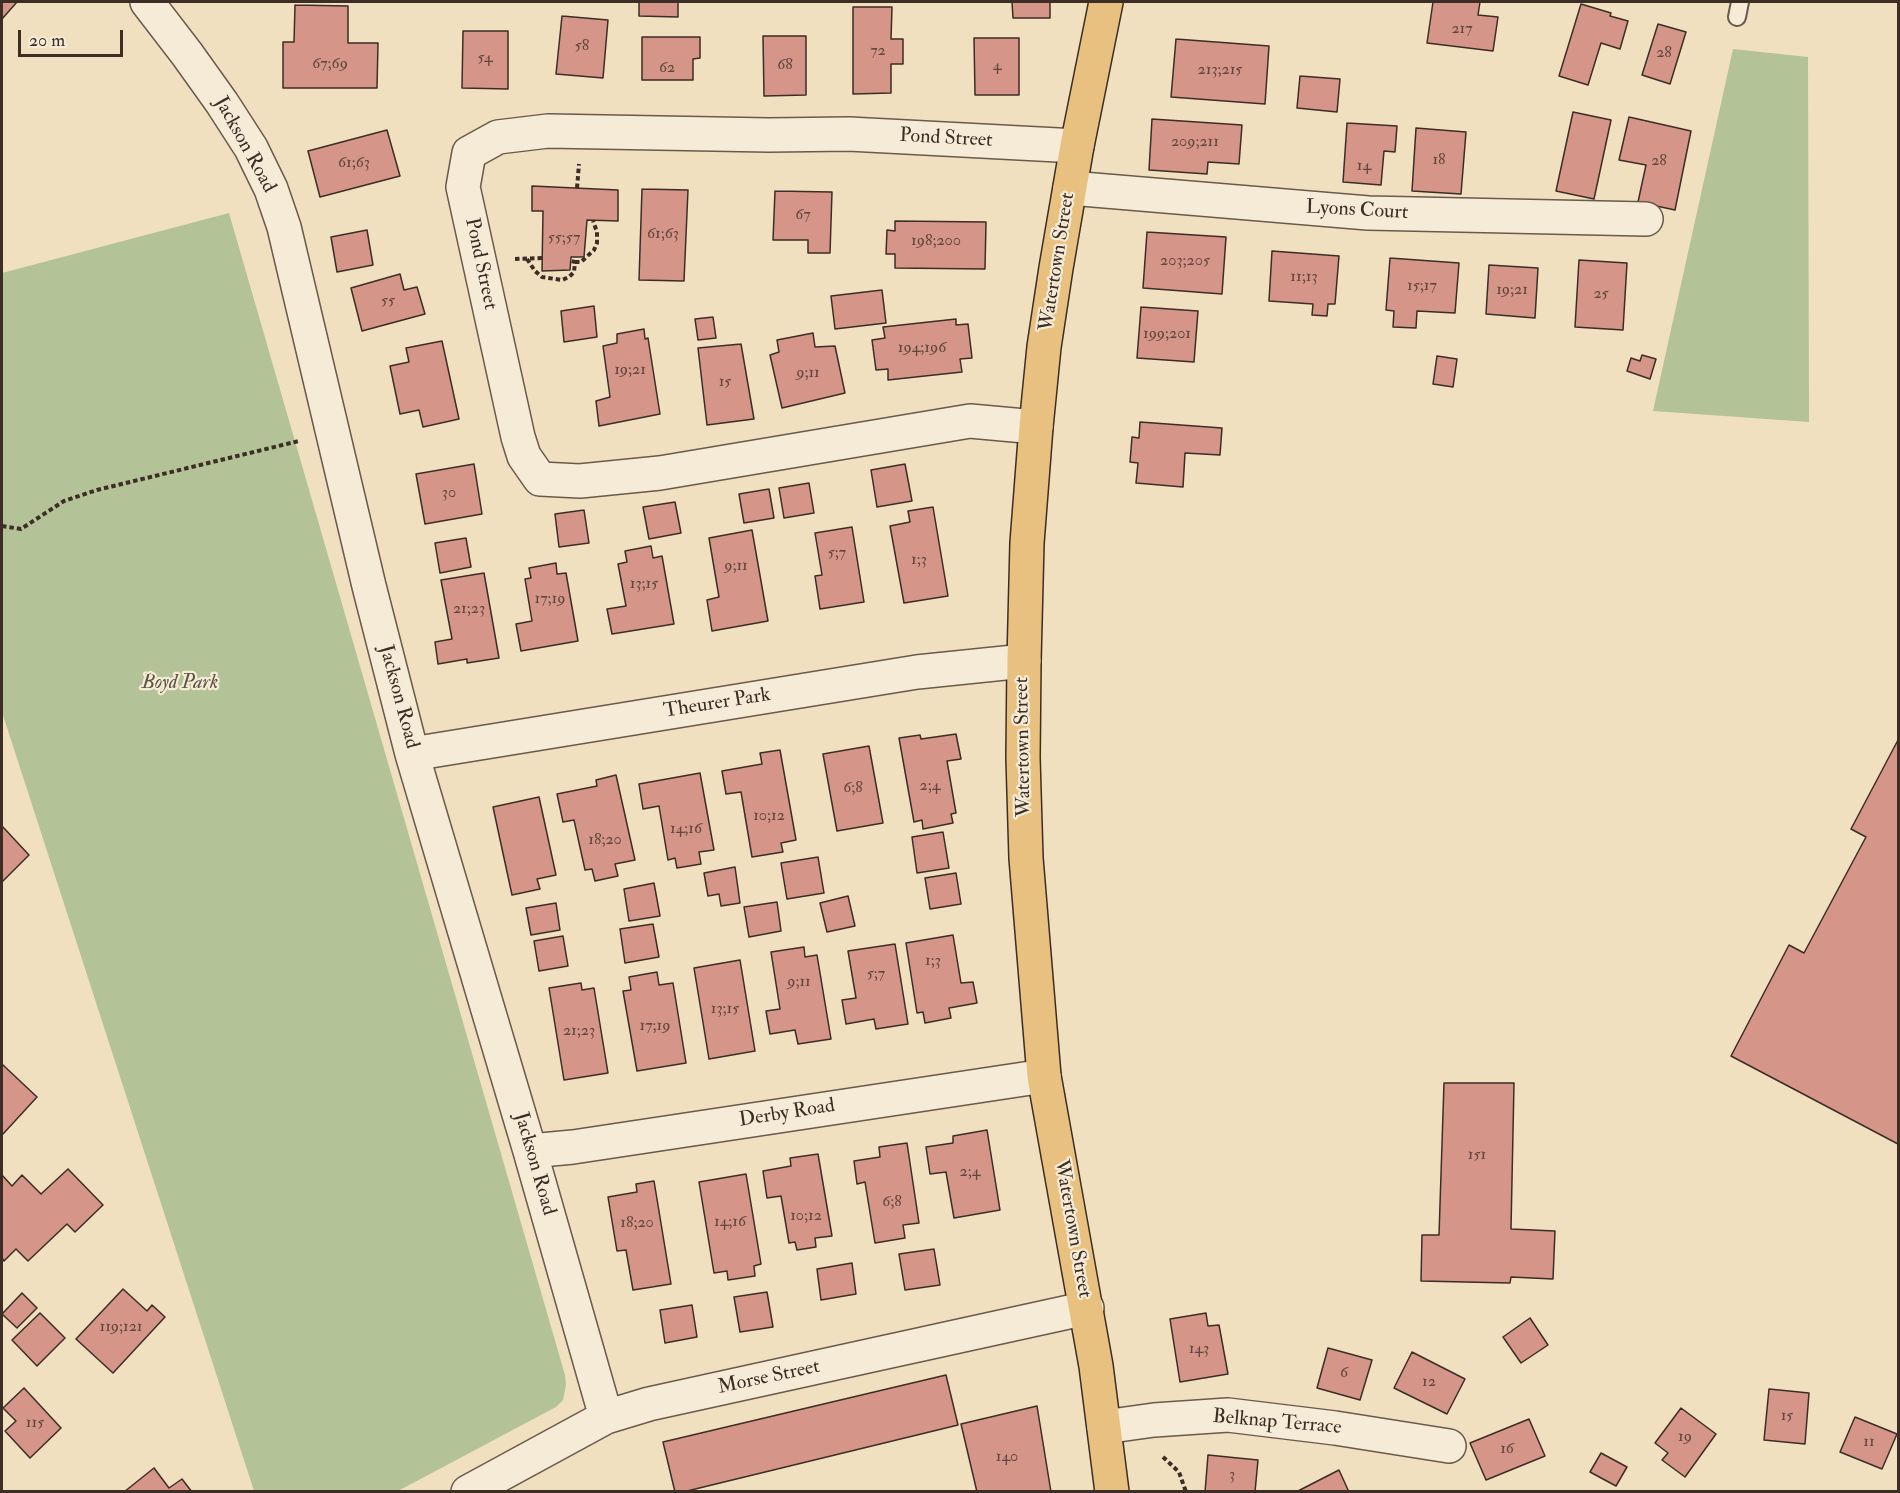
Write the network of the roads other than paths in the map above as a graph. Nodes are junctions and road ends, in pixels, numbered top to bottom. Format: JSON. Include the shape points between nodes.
{"nodes":[{"id":1,"x":147,"y":2,"type":"edge"},
{"id":2,"x":1106,"y":2,"type":"edge"},
{"id":3,"x":1077,"y":146,"type":"junction"},
{"id":4,"x":1070,"y":188,"type":"junction"},
{"id":5,"x":1646,"y":219,"type":"dead end"},
{"id":6,"x":1036,"y":427,"type":"junction"},
{"id":7,"x":1024,"y":661,"type":"junction"},
{"id":8,"x":412,"y":754,"type":"junction"},
{"id":9,"x":1044,"y":1076,"type":"junction"},
{"id":10,"x":530,"y":1151,"type":"junction"},
{"id":11,"x":1087,"y":1308,"type":"junction"},
{"id":12,"x":606,"y":1417,"type":"junction"},
{"id":13,"x":1104,"y":1427,"type":"junction"},
{"id":14,"x":1449,"y":1446,"type":"dead end"},
{"id":15,"x":468,"y":1491,"type":"edge"},
{"id":16,"x":1112,"y":1491,"type":"edge"}],
"edges":[{"from":1,"to":8,"type":"street","name":"Jackson Road","via":[[222,103],[271,189],[284,227]]},
{"from":2,"to":3,"type":"main road","name":"Watertown Street"},
{"from":3,"to":4,"type":"main road","name":"Watertown Street"},
{"from":3,"to":6,"type":"street","name":"Pond Street","via":[[849,134],[549,131],[498,137],[469,153],[463,187],[518,437],[524,456],[540,479],[580,481],[660,473],[970,422]]},
{"from":4,"to":5,"type":"street","name":"Lyons Court","via":[[1368,213]]},
{"from":4,"to":6,"type":"main road","name":"Watertown Street","via":[[1044,347]]},
{"from":6,"to":7,"type":"main road","name":"Watertown Street","via":[[1027,543]]},
{"from":7,"to":8,"type":"street","name":"Theurer Park","via":[[916,672]]},
{"from":7,"to":9,"type":"main road","name":"Watertown Street","via":[[1026,858]]},
{"from":8,"to":10,"type":"street","name":"Jackson Road"},
{"from":9,"to":10,"type":"street","name":"Derby Road"},
{"from":9,"to":11,"type":"main road","name":"Watertown Street"},
{"from":10,"to":12,"type":"street","name":"Jackson Road"},
{"from":11,"to":12,"type":"street","name":"Morse Street","via":[[649,1404]]},
{"from":11,"to":13,"type":"main road","name":"Watertown Street"},
{"from":12,"to":15,"type":"street","name":"Morse Street"},
{"from":13,"to":14,"type":"street","name":"Belknap Terrace","via":[[1228,1415]]},
{"from":13,"to":16,"type":"main road","name":"Watertown Street"}]}
